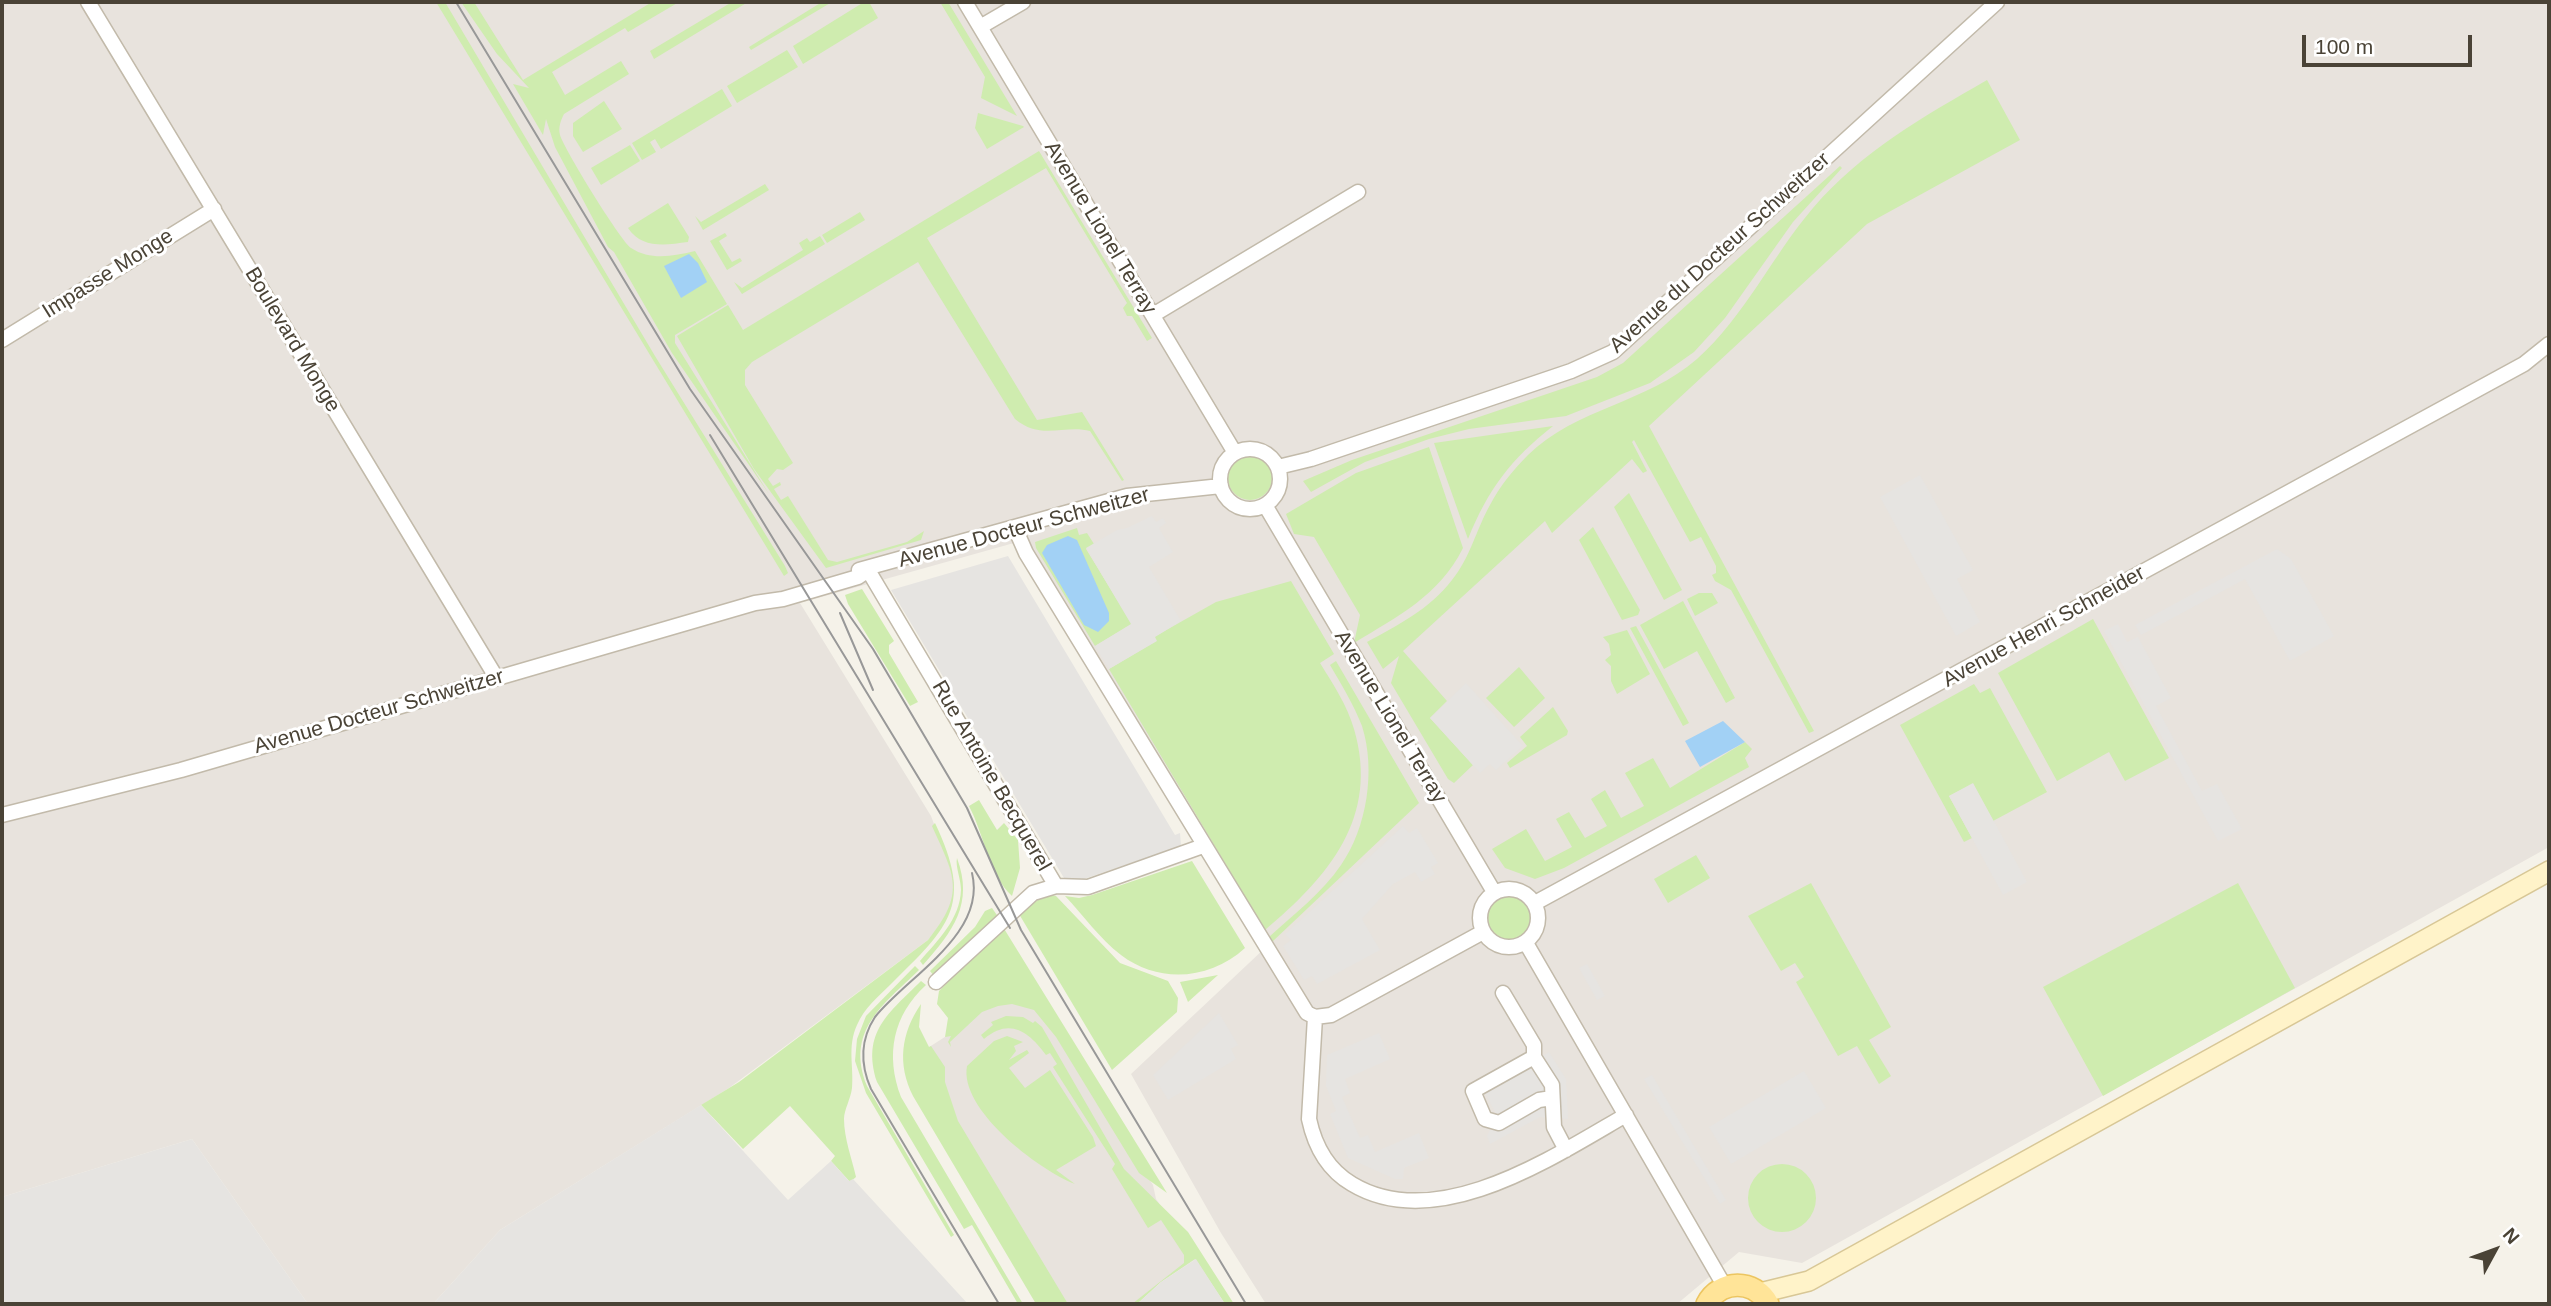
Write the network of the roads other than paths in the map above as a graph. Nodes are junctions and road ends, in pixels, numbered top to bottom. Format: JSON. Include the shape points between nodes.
{"nodes":[{"id":1,"x":88,"y":2,"type":"edge"},
{"id":2,"x":965,"y":2,"type":"edge"},
{"id":3,"x":1023,"y":2,"type":"edge"},
{"id":4,"x":1997,"y":2,"type":"edge"},
{"id":5,"x":980,"y":27,"type":"junction"},
{"id":6,"x":1359,"y":192,"type":"dead end"},
{"id":7,"x":214,"y":209,"type":"junction"},
{"id":8,"x":1153,"y":315,"type":"junction"},
{"id":9,"x":2,"y":340,"type":"edge"},
{"id":10,"x":2549,"y":344,"type":"edge"},
{"id":11,"x":1236,"y":453,"type":"junction"},
{"id":12,"x":1278,"y":467,"type":"junction"},
{"id":13,"x":1221,"y":486,"type":"junction"},
{"id":14,"x":1265,"y":505,"type":"junction"},
{"id":15,"x":1015,"y":528,"type":"junction"},
{"id":16,"x":868,"y":570,"type":"junction"},
{"id":17,"x":496,"y":677,"type":"junction"},
{"id":18,"x":2,"y":815,"type":"edge"},
{"id":19,"x":1203,"y":846,"type":"junction"},
{"id":20,"x":2549,"y":871,"type":"edge"},
{"id":21,"x":1056,"y":886,"type":"junction"},
{"id":22,"x":1494,"y":892,"type":"junction"},
{"id":23,"x":1535,"y":903,"type":"junction"},
{"id":24,"x":1483,"y":932,"type":"junction"},
{"id":25,"x":1526,"y":943,"type":"junction"},
{"id":26,"x":936,"y":982,"type":"dead end"},
{"id":27,"x":1503,"y":993,"type":"dead end"},
{"id":28,"x":1315,"y":1017,"type":"junction"},
{"id":29,"x":1534,"y":1057,"type":"junction"},
{"id":30,"x":1552,"y":1098,"type":"junction"},
{"id":31,"x":1626,"y":1115,"type":"junction"},
{"id":32,"x":1566,"y":1150,"type":"junction"},
{"id":33,"x":1799,"y":1286,"type":"junction"},
{"id":34,"x":1725,"y":1287,"type":"junction"},
{"id":35,"x":1764,"y":1299,"type":"edge"},
{"id":36,"x":1707,"y":1304,"type":"edge"},
{"id":37,"x":1784,"y":1304,"type":"edge"}],
"edges":[{"from":1,"to":7,"type":"street","name":"Boulevard Monge"},
{"from":2,"to":5,"type":"street","name":"Avenue Lionel Terray"},
{"from":3,"to":5,"type":"street"},
{"from":4,"to":12,"type":"street","name":"Avenue du Docteur Schweitzer","via":[[1612,352],[1572,371]]},
{"from":5,"to":8,"type":"street","name":"Avenue Lionel Terray"},
{"from":6,"to":8,"type":"street"},
{"from":7,"to":9,"type":"street","name":"Impasse Monge"},
{"from":7,"to":17,"type":"street","name":"Boulevard Monge"},
{"from":8,"to":11,"type":"street","name":"Avenue Lionel Terray"},
{"from":10,"to":23,"type":"street","name":"Avenue Henri Schneider","via":[[2524,364]]},
{"from":11,"to":12,"type":"street","via":[[1255,450]]},
{"from":11,"to":13,"type":"street","via":[[1225,464]]},
{"from":12,"to":14,"type":"street","via":[[1277,493]]},
{"from":13,"to":14,"type":"street","via":[[1238,506],[1257,509]]},
{"from":13,"to":15,"type":"street","name":"Avenue Docteur Schweitzer","via":[[1127,496]]},
{"from":14,"to":22,"type":"street","name":"Avenue Lionel Terray"},
{"from":15,"to":16,"type":"street","name":"Avenue Docteur Schweitzer"},
{"from":15,"to":19,"type":"street"},
{"from":16,"to":17,"type":"street","name":"Avenue Docteur Schweitzer","via":[[780,591],[754,603]]},
{"from":16,"to":21,"type":"street","name":"Rue Antoine Becquerel"},
{"from":17,"to":18,"type":"street","name":"Avenue Docteur Schweitzer","via":[[181,770]]},
{"from":19,"to":21,"type":"street","name":"Rue Antoine Becquerel","via":[[1088,887]]},
{"from":19,"to":28,"type":"street","via":[[1296,1000]]},
{"from":20,"to":33,"type":"main road"},
{"from":21,"to":26,"type":"street","via":[[1033,893]]},
{"from":22,"to":23,"type":"street","via":[[1513,888]]},
{"from":22,"to":24,"type":"street","via":[[1482,905]]},
{"from":23,"to":25,"type":"street","via":[[1539,921]]},
{"from":24,"to":25,"type":"street","via":[[1492,942],[1507,947]]},
{"from":24,"to":28,"type":"street","via":[[1331,1015]]},
{"from":25,"to":31,"type":"street"},
{"from":27,"to":29,"type":"street","via":[[1534,1045]]},
{"from":28,"to":32,"type":"street","via":[[1312,1135],[1337,1173],[1360,1189],[1414,1201],[1451,1196],[1498,1183]]},
{"from":29,"to":30,"type":"street","via":[[1552,1085]]},
{"from":29,"to":30,"type":"street","via":[[1473,1091],[1485,1119],[1499,1123],[1539,1100]]},
{"from":30,"to":32,"type":"street","via":[[1554,1127]]},
{"from":31,"to":32,"type":"street"},
{"from":31,"to":34,"type":"street"},
{"from":33,"to":35,"type":"main road"},
{"from":33,"to":37,"type":"main road"},
{"from":34,"to":35,"type":"main road","via":[[1743,1285]]},
{"from":34,"to":36,"type":"main road"}]}
